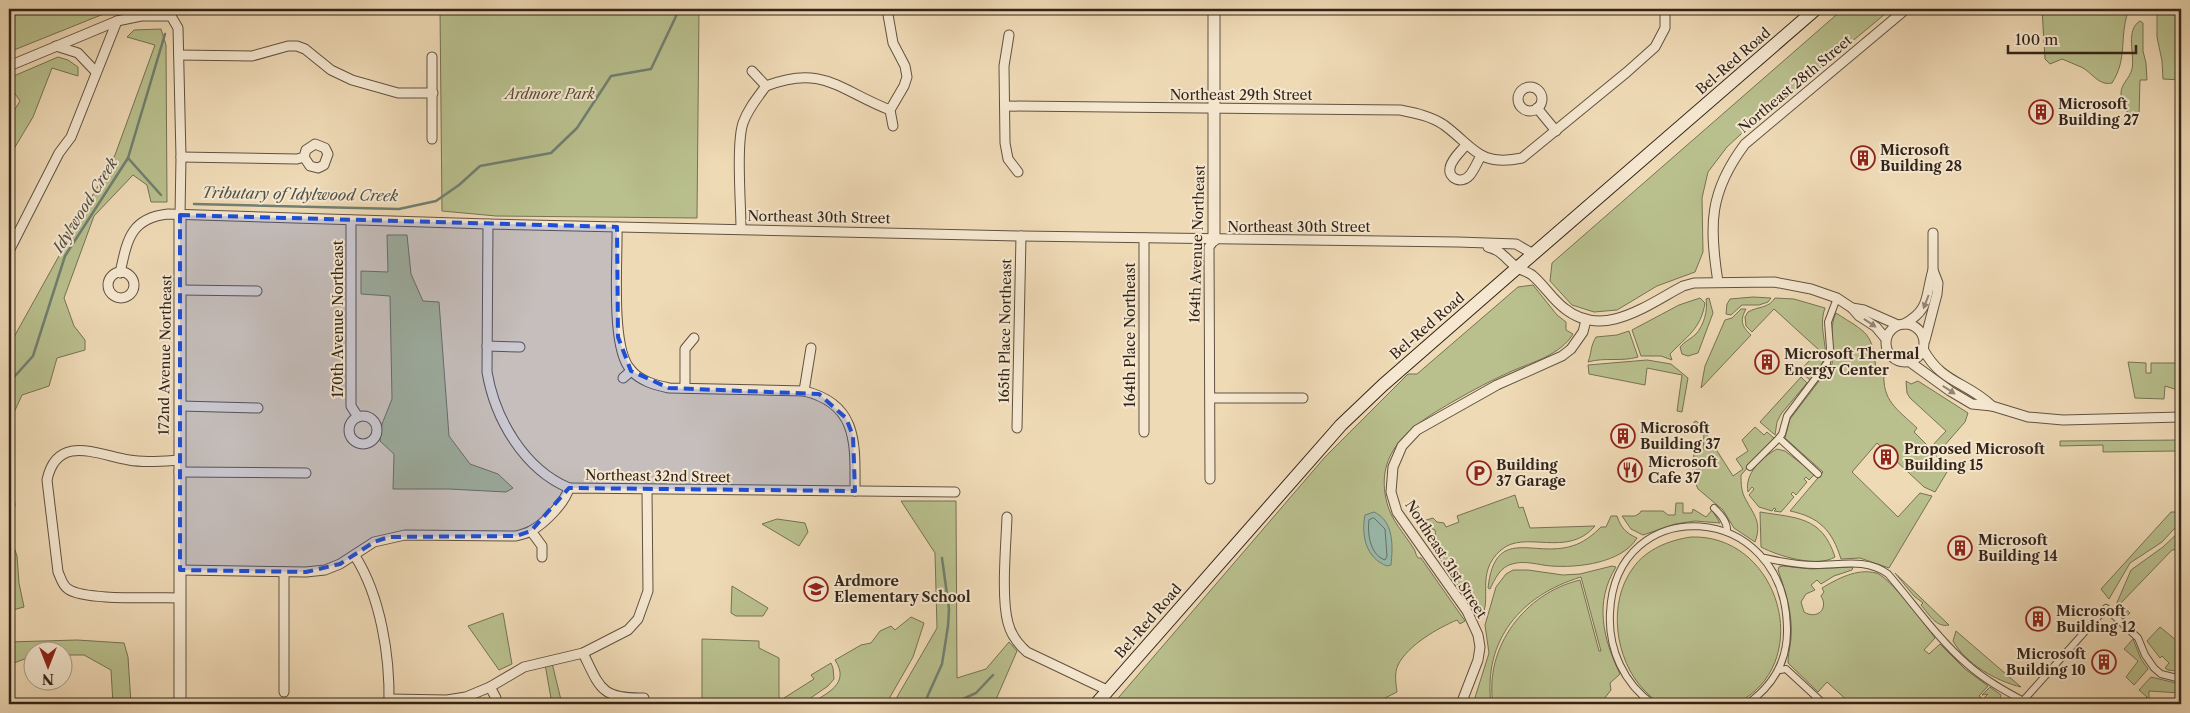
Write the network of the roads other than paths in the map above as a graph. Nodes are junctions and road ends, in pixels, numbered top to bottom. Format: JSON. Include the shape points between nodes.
{"nodes":[{"id":1,"x":887,"y":9,"type":"edge"},
{"id":2,"x":1214,"y":9,"type":"edge"},
{"id":3,"x":1665,"y":9,"type":"edge"},
{"id":4,"x":1816,"y":9,"type":"edge"},
{"id":5,"x":1906,"y":9,"type":"edge"},
{"id":6,"x":171,"y":12,"type":"edge"},
{"id":7,"x":117,"y":20,"type":"junction"},
{"id":8,"x":1009,"y":35,"type":"dead end"},
{"id":9,"x":56,"y":46,"type":"junction"},
{"id":10,"x":178,"y":55,"type":"junction"},
{"id":11,"x":432,"y":57,"type":"dead end"},
{"id":12,"x":9,"y":66,"type":"edge"},
{"id":13,"x":752,"y":71,"type":"dead end"},
{"id":14,"x":96,"y":72,"type":"junction"},
{"id":15,"x":766,"y":86,"type":"junction"},
{"id":16,"x":433,"y":93,"type":"junction"},
{"id":17,"x":1005,"y":106,"type":"junction"},
{"id":18,"x":1214,"y":108,"type":"junction"},
{"id":19,"x":1537,"y":108,"type":"dead end"},
{"id":20,"x":890,"y":110,"type":"junction"},
{"id":21,"x":893,"y":126,"type":"dead end"},
{"id":22,"x":1556,"y":130,"type":"junction"},
{"id":23,"x":432,"y":139,"type":"dead end"},
{"id":24,"x":1466,"y":145,"type":"junction"},
{"id":25,"x":1481,"y":156,"type":"junction"},
{"id":26,"x":181,"y":157,"type":"junction"},
{"id":27,"x":304,"y":157,"type":"dead end"},
{"id":28,"x":1018,"y":172,"type":"dead end"},
{"id":29,"x":180,"y":214,"type":"junction"},
{"id":30,"x":351,"y":220,"type":"junction"},
{"id":31,"x":488,"y":224,"type":"junction"},
{"id":32,"x":617,"y":227,"type":"junction"},
{"id":33,"x":741,"y":229,"type":"junction"},
{"id":34,"x":1933,"y":233,"type":"dead end"},
{"id":35,"x":1021,"y":236,"type":"junction"},
{"id":36,"x":1144,"y":238,"type":"junction"},
{"id":37,"x":1214,"y":240,"type":"junction"},
{"id":38,"x":1458,"y":242,"type":"junction"},
{"id":39,"x":9,"y":251,"type":"edge"},
{"id":40,"x":1533,"y":254,"type":"junction"},
{"id":41,"x":1517,"y":268,"type":"junction"},
{"id":42,"x":1933,"y":270,"type":"junction"},
{"id":43,"x":120,"y":273,"type":"dead end"},
{"id":44,"x":1718,"y":282,"type":"junction"},
{"id":45,"x":181,"y":290,"type":"junction"},
{"id":46,"x":257,"y":291,"type":"dead end"},
{"id":47,"x":1837,"y":298,"type":"junction"},
{"id":48,"x":1852,"y":308,"type":"junction"},
{"id":49,"x":1586,"y":320,"type":"junction"},
{"id":50,"x":1901,"y":325,"type":"junction"},
{"id":51,"x":694,"y":338,"type":"dead end"},
{"id":52,"x":1886,"y":339,"type":"junction"},
{"id":53,"x":487,"y":346,"type":"junction"},
{"id":54,"x":1924,"y":346,"type":"junction"},
{"id":55,"x":520,"y":347,"type":"dead end"},
{"id":56,"x":811,"y":348,"type":"dead end"},
{"id":57,"x":1910,"y":362,"type":"junction"},
{"id":58,"x":631,"y":371,"type":"junction"},
{"id":59,"x":623,"y":378,"type":"dead end"},
{"id":60,"x":685,"y":388,"type":"junction"},
{"id":61,"x":804,"y":391,"type":"junction"},
{"id":62,"x":1210,"y":398,"type":"junction"},
{"id":63,"x":1303,"y":398,"type":"dead end"},
{"id":64,"x":180,"y":406,"type":"junction"},
{"id":65,"x":1992,"y":406,"type":"junction"},
{"id":66,"x":258,"y":408,"type":"dead end"},
{"id":67,"x":358,"y":417,"type":"dead end"},
{"id":68,"x":2181,"y":417,"type":"edge"},
{"id":69,"x":1017,"y":428,"type":"dead end"},
{"id":70,"x":1144,"y":432,"type":"dead end"},
{"id":71,"x":1779,"y":438,"type":"junction"},
{"id":72,"x":179,"y":466,"type":"junction"},
{"id":73,"x":1750,"y":468,"type":"dead end"},
{"id":74,"x":306,"y":474,"type":"dead end"},
{"id":75,"x":1818,"y":474,"type":"dead end"},
{"id":76,"x":1210,"y":479,"type":"dead end"},
{"id":77,"x":569,"y":488,"type":"junction"},
{"id":78,"x":647,"y":490,"type":"junction"},
{"id":79,"x":855,"y":491,"type":"junction"},
{"id":80,"x":955,"y":492,"type":"dead end"},
{"id":81,"x":1714,"y":508,"type":"dead end"},
{"id":82,"x":1007,"y":517,"type":"dead end"},
{"id":83,"x":531,"y":531,"type":"junction"},
{"id":84,"x":1726,"y":532,"type":"junction"},
{"id":85,"x":355,"y":556,"type":"junction"},
{"id":86,"x":542,"y":558,"type":"dead end"},
{"id":87,"x":1765,"y":558,"type":"junction"},
{"id":88,"x":180,"y":570,"type":"junction"},
{"id":89,"x":284,"y":572,"type":"junction"},
{"id":90,"x":180,"y":598,"type":"junction"},
{"id":91,"x":583,"y":653,"type":"junction"},
{"id":92,"x":1780,"y":670,"type":"junction"},
{"id":93,"x":2181,"y":679,"type":"edge"},
{"id":94,"x":490,"y":687,"type":"junction"},
{"id":95,"x":1107,"y":690,"type":"junction"},
{"id":96,"x":284,"y":692,"type":"dead end"},
{"id":97,"x":496,"y":698,"type":"dead end"},
{"id":98,"x":644,"y":698,"type":"dead end"},
{"id":99,"x":389,"y":702,"type":"edge"},
{"id":100,"x":2024,"y":703,"type":"edge"},
{"id":101,"x":180,"y":704,"type":"edge"},
{"id":102,"x":1096,"y":704,"type":"edge"},
{"id":103,"x":1461,"y":704,"type":"edge"},
{"id":104,"x":1654,"y":704,"type":"edge"},
{"id":105,"x":1747,"y":704,"type":"edge"},
{"id":106,"x":1824,"y":704,"type":"edge"}],
"edges":[{"from":1,"to":20,"type":"street","via":[[891,37],[907,78]]},
{"from":2,"to":18,"type":"street","name":"164th Avenue Northeast"},
{"from":3,"to":22,"type":"street","via":[[1664,28],[1655,47]]},
{"from":4,"to":40,"type":"main road","name":"Bel-Red Road"},
{"from":5,"to":44,"type":"street","name":"Northeast 28th Street","via":[[1745,144],[1732,161],[1713,211]]},
{"from":6,"to":7,"type":"street"},
{"from":6,"to":10,"type":"street","name":"172nd Avenue Northeast","via":[[178,28]]},
{"from":7,"to":9,"type":"street"},
{"from":7,"to":14,"type":"street"},
{"from":8,"to":17,"type":"street","via":[[1004,66]]},
{"from":9,"to":12,"type":"street"},
{"from":9,"to":14,"type":"street","via":[[78,53]]},
{"from":10,"to":16,"type":"street","via":[[252,56],[297,46],[330,70],[352,80],[398,92]]},
{"from":10,"to":26,"type":"street","name":"172nd Avenue Northeast"},
{"from":11,"to":16,"type":"street"},
{"from":13,"to":15,"type":"street"},
{"from":14,"to":39,"type":"street","via":[[71,137],[59,153]]},
{"from":15,"to":20,"type":"street","via":[[799,76],[815,77]]},
{"from":15,"to":33,"type":"street","via":[[742,124]]},
{"from":16,"to":23,"type":"street"},
{"from":17,"to":18,"type":"street","name":"Northeast 29th Street"},
{"from":17,"to":28,"type":"street","via":[[1008,159]]},
{"from":18,"to":24,"type":"street","name":"Northeast 29th Street","via":[[1400,110],[1443,124]]},
{"from":18,"to":37,"type":"street","name":"164th Avenue Northeast"},
{"from":19,"to":22,"type":"street"},
{"from":20,"to":21,"type":"street"},
{"from":22,"to":25,"type":"street","name":"Northeast 29th Street","via":[[1522,158],[1504,162]]},
{"from":24,"to":25,"type":"street","name":"Northeast 29th Street"},
{"from":24,"to":25,"type":"street","via":[[1450,166],[1454,178],[1467,178]]},
{"from":26,"to":27,"type":"street"},
{"from":26,"to":29,"type":"street","name":"172nd Avenue Northeast"},
{"from":29,"to":30,"type":"street","name":"Northeast 30th Street"},
{"from":29,"to":43,"type":"street","name":"Northeast 30th Street","via":[[154,215],[143,220],[134,229],[126,246]]},
{"from":29,"to":45,"type":"street","name":"172nd Avenue Northeast"},
{"from":30,"to":31,"type":"street","name":"Northeast 30th Street"},
{"from":30,"to":67,"type":"street","name":"170th Avenue Northeast","via":[[352,406]]},
{"from":31,"to":32,"type":"street","name":"Northeast 30th Street"},
{"from":31,"to":53,"type":"street"},
{"from":32,"to":33,"type":"street","name":"Northeast 30th Street"},
{"from":32,"to":58,"type":"street","via":[[618,337],[622,356]]},
{"from":33,"to":35,"type":"street","name":"Northeast 30th Street"},
{"from":34,"to":42,"type":"street"},
{"from":35,"to":36,"type":"street","name":"Northeast 30th Street"},
{"from":35,"to":69,"type":"street","name":"165th Place Northeast"},
{"from":36,"to":37,"type":"street","name":"Northeast 30th Street"},
{"from":36,"to":70,"type":"street","name":"164th Place Northeast"},
{"from":37,"to":38,"type":"street","name":"Northeast 30th Street"},
{"from":37,"to":62,"type":"street","name":"164th Avenue Northeast","via":[[1209,247]]},
{"from":38,"to":40,"type":"street","name":"Northeast 30th Street","via":[[1516,244]]},
{"from":38,"to":41,"type":"street","name":"Northeast 30th Street","via":[[1497,249]]},
{"from":40,"to":41,"type":"main road","name":"Bel-Red Road"},
{"from":41,"to":49,"type":"street","name":"Northeast 30th Street","via":[[1532,275],[1574,316]]},
{"from":41,"to":95,"type":"main road","name":"Bel-Red Road","via":[[1382,385],[1341,425]]},
{"from":42,"to":50,"type":"street","one_way":true,"via":[[1928,299],[1922,310]]},
{"from":42,"to":54,"type":"street","via":[[1938,294]]},
{"from":44,"to":47,"type":"street","via":[[1785,283]]},
{"from":44,"to":49,"type":"street","via":[[1683,286],[1616,320]]},
{"from":45,"to":46,"type":"street"},
{"from":45,"to":64,"type":"street","name":"172nd Avenue Northeast"},
{"from":47,"to":48,"type":"street"},
{"from":47,"to":71,"type":"street","via":[[1828,322],[1830,348],[1827,363],[1787,416]]},
{"from":48,"to":50,"type":"street"},
{"from":48,"to":52,"type":"street","one_way":true},
{"from":49,"to":103,"type":"street","name":"Northeast 31st Street","via":[[1571,349],[1562,356],[1497,385],[1417,430],[1402,446],[1393,467],[1390,483],[1397,512],[1476,628],[1480,646],[1478,660]]},
{"from":50,"to":52,"type":"street","via":[[1888,333]]},
{"from":50,"to":54,"type":"street","via":[[1910,324],[1920,331]]},
{"from":51,"to":60,"type":"street","via":[[685,349]]},
{"from":52,"to":57,"type":"street","via":[[1891,357]]},
{"from":53,"to":55,"type":"street"},
{"from":53,"to":77,"type":"street","via":[[487,372],[496,409],[524,455],[544,475]]},
{"from":54,"to":57,"type":"street","via":[[1916,360]]},
{"from":54,"to":65,"type":"street","via":[[1931,364],[1942,374],[1982,396]]},
{"from":56,"to":61,"type":"street"},
{"from":57,"to":65,"type":"street","one_way":true,"via":[[1972,404]]},
{"from":58,"to":59,"type":"street"},
{"from":58,"to":60,"type":"street","via":[[653,384]]},
{"from":60,"to":61,"type":"street"},
{"from":61,"to":79,"type":"street","via":[[827,399],[846,418],[853,436]]},
{"from":62,"to":63,"type":"street"},
{"from":62,"to":76,"type":"street","name":"164th Avenue Northeast"},
{"from":64,"to":66,"type":"street"},
{"from":64,"to":72,"type":"street","name":"172nd Avenue Northeast"},
{"from":65,"to":68,"type":"street","via":[[2045,419]]},
{"from":71,"to":73,"type":"street"},
{"from":71,"to":75,"type":"street"},
{"from":72,"to":74,"type":"street"},
{"from":72,"to":88,"type":"street","name":"172nd Avenue Northeast"},
{"from":72,"to":90,"type":"street","via":[[130,461],[80,449],[67,452],[56,460],[47,480],[58,572],[63,585],[69,590],[98,596]]},
{"from":77,"to":78,"type":"street","name":"Northeast 32nd Street"},
{"from":77,"to":83,"type":"street","name":"Northeast 32nd Street","via":[[560,504]]},
{"from":78,"to":79,"type":"street","name":"Northeast 32nd Street"},
{"from":78,"to":91,"type":"street","via":[[648,592],[644,605],[628,630]]},
{"from":79,"to":80,"type":"street","name":"Northeast 32nd Street"},
{"from":81,"to":84,"type":"street","via":[[1723,519]]},
{"from":82,"to":95,"type":"street","via":[[1005,603],[1011,633],[1027,652]]},
{"from":83,"to":85,"type":"street","via":[[516,536],[397,536],[374,542]]},
{"from":83,"to":86,"type":"street","via":[[542,546]]},
{"from":84,"to":87,"type":"street"},
{"from":84,"to":104,"type":"street","via":[[1694,526],[1666,532],[1638,548],[1620,570],[1610,604],[1613,643],[1626,678]]},
{"from":85,"to":89,"type":"street","via":[[325,570]]},
{"from":85,"to":99,"type":"street","via":[[370,589],[380,623],[389,668]]},
{"from":87,"to":92,"type":"street","via":[[1779,583],[1786,610],[1788,634]]},
{"from":87,"to":100,"type":"street","via":[[1793,564],[1858,563],[1880,568],[1967,664]]},
{"from":88,"to":89,"type":"street"},
{"from":88,"to":90,"type":"street","name":"172nd Avenue Northeast"},
{"from":89,"to":96,"type":"street"},
{"from":90,"to":101,"type":"street","name":"172nd Avenue Northeast"},
{"from":91,"to":94,"type":"street","via":[[524,667]]},
{"from":91,"to":98,"type":"street","via":[[603,689],[622,698]]},
{"from":92,"to":105,"type":"street","via":[[1766,689]]},
{"from":92,"to":106,"type":"street","via":[[1786,670]]},
{"from":93,"to":100,"type":"street","via":[[2161,674],[2154,668],[2138,638],[2106,608]]},
{"from":94,"to":97,"type":"street"},
{"from":94,"to":99,"type":"street","via":[[466,697],[447,700]]},
{"from":95,"to":102,"type":"main road","name":"Bel-Red Road"}]}
